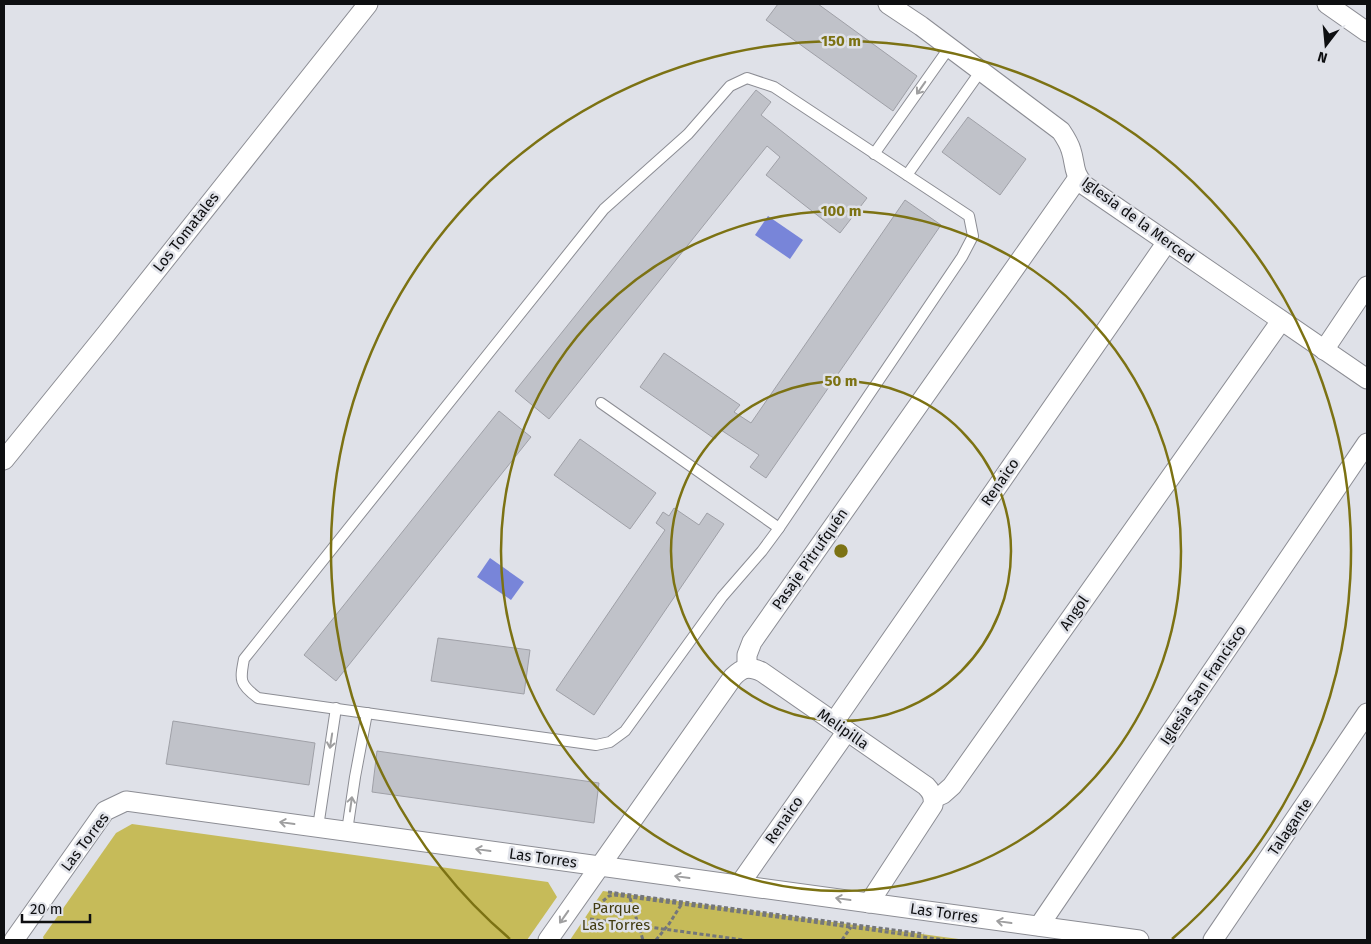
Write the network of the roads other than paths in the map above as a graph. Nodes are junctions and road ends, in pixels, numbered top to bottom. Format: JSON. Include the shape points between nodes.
{"nodes":[{"id":1,"x":368,"y":4,"type":"edge"},
{"id":2,"x":888,"y":4,"type":"edge"},
{"id":3,"x":1327,"y":4,"type":"edge"},
{"id":4,"x":1367,"y":32,"type":"edge"},
{"id":5,"x":949,"y":48,"type":"junction"},
{"id":6,"x":980,"y":72,"type":"junction"},
{"id":7,"x":874,"y":154,"type":"junction"},
{"id":8,"x":906,"y":175,"type":"junction"},
{"id":9,"x":1078,"y":178,"type":"junction"},
{"id":10,"x":1167,"y":242,"type":"junction"},
{"id":11,"x":1367,"y":286,"type":"edge"},
{"id":12,"x":1281,"y":321,"type":"junction"},
{"id":13,"x":1324,"y":350,"type":"junction"},
{"id":14,"x":1367,"y":379,"type":"edge"},
{"id":15,"x":601,"y":403,"type":"dead end"},
{"id":16,"x":1367,"y":443,"type":"edge"},
{"id":17,"x":4,"y":460,"type":"edge"},
{"id":18,"x":779,"y":528,"type":"junction"},
{"id":19,"x":747,"y":668,"type":"junction"},
{"id":20,"x":336,"y":708,"type":"junction"},
{"id":21,"x":367,"y":713,"type":"junction"},
{"id":22,"x":1367,"y":713,"type":"edge"},
{"id":23,"x":840,"y":727,"type":"junction"},
{"id":24,"x":934,"y":798,"type":"junction"},
{"id":25,"x":318,"y":827,"type":"junction"},
{"id":26,"x":347,"y":831,"type":"junction"},
{"id":27,"x":601,"y":866,"type":"junction"},
{"id":28,"x":739,"y":885,"type":"junction"},
{"id":29,"x":869,"y":903,"type":"junction"},
{"id":30,"x":1039,"y":926,"type":"junction"},
{"id":31,"x":14,"y":940,"type":"edge"},
{"id":32,"x":548,"y":940,"type":"edge"},
{"id":33,"x":1139,"y":940,"type":"edge"},
{"id":34,"x":1213,"y":940,"type":"edge"}],
"edges":[{"from":1,"to":17,"type":"street","name":"Los Tomatales"},
{"from":2,"to":5,"type":"street","name":"Iglesia de la Merced"},
{"from":3,"to":4,"type":"street"},
{"from":5,"to":6,"type":"street","name":"Iglesia de la Merced"},
{"from":5,"to":7,"type":"lane","one_way":true},
{"from":6,"to":8,"type":"lane"},
{"from":6,"to":9,"type":"street","name":"Iglesia de la Merced","via":[[1060,131],[1071,148]]},
{"from":7,"to":8,"type":"lane"},
{"from":7,"to":20,"type":"lane","via":[[774,87],[747,78],[730,86],[688,134],[604,209],[244,659],[240,677],[258,698]]},
{"from":8,"to":18,"type":"lane","via":[[969,216],[973,236]]},
{"from":9,"to":10,"type":"street","name":"Iglesia de la Merced"},
{"from":9,"to":19,"type":"street","name":"Pasaje Pitrufquén","via":[[752,642]]},
{"from":10,"to":12,"type":"street","name":"Iglesia de la Merced"},
{"from":10,"to":23,"type":"street","name":"Renaico"},
{"from":11,"to":13,"type":"street"},
{"from":12,"to":13,"type":"street","name":"Iglesia de la Merced"},
{"from":12,"to":24,"type":"street","name":"Angol","via":[[952,786]]},
{"from":13,"to":14,"type":"street","name":"Iglesia de la Merced"},
{"from":15,"to":18,"type":"lane"},
{"from":16,"to":30,"type":"street","name":"Iglesia San Francisco"},
{"from":18,"to":21,"type":"lane","via":[[722,597],[625,731],[610,742],[596,745]]},
{"from":19,"to":23,"type":"street","name":"Melipilla","via":[[762,672]]},
{"from":19,"to":27,"type":"street","via":[[734,677]]},
{"from":20,"to":21,"type":"lane"},
{"from":20,"to":25,"type":"lane","one_way":true},
{"from":26,"to":21,"type":"lane","one_way":true},
{"from":22,"to":34,"type":"street","name":"Talagante"},
{"from":23,"to":24,"type":"street","name":"Melipilla","via":[[926,786]]},
{"from":23,"to":28,"type":"street","name":"Renaico"},
{"from":24,"to":29,"type":"street","name":"Angol","via":[[929,813]]},
{"from":25,"to":26,"type":"street","name":"Las Torres"},
{"from":25,"to":31,"type":"street","name":"Las Torres","one_way":true,"via":[[126,801],[105,811]]},
{"from":27,"to":26,"type":"street","name":"Las Torres","one_way":true},
{"from":28,"to":27,"type":"street","name":"Las Torres","one_way":true},
{"from":27,"to":32,"type":"street","one_way":true},
{"from":29,"to":28,"type":"street","name":"Las Torres","one_way":true},
{"from":30,"to":29,"type":"street","name":"Las Torres","one_way":true},
{"from":30,"to":33,"type":"street","name":"Las Torres"}]}
